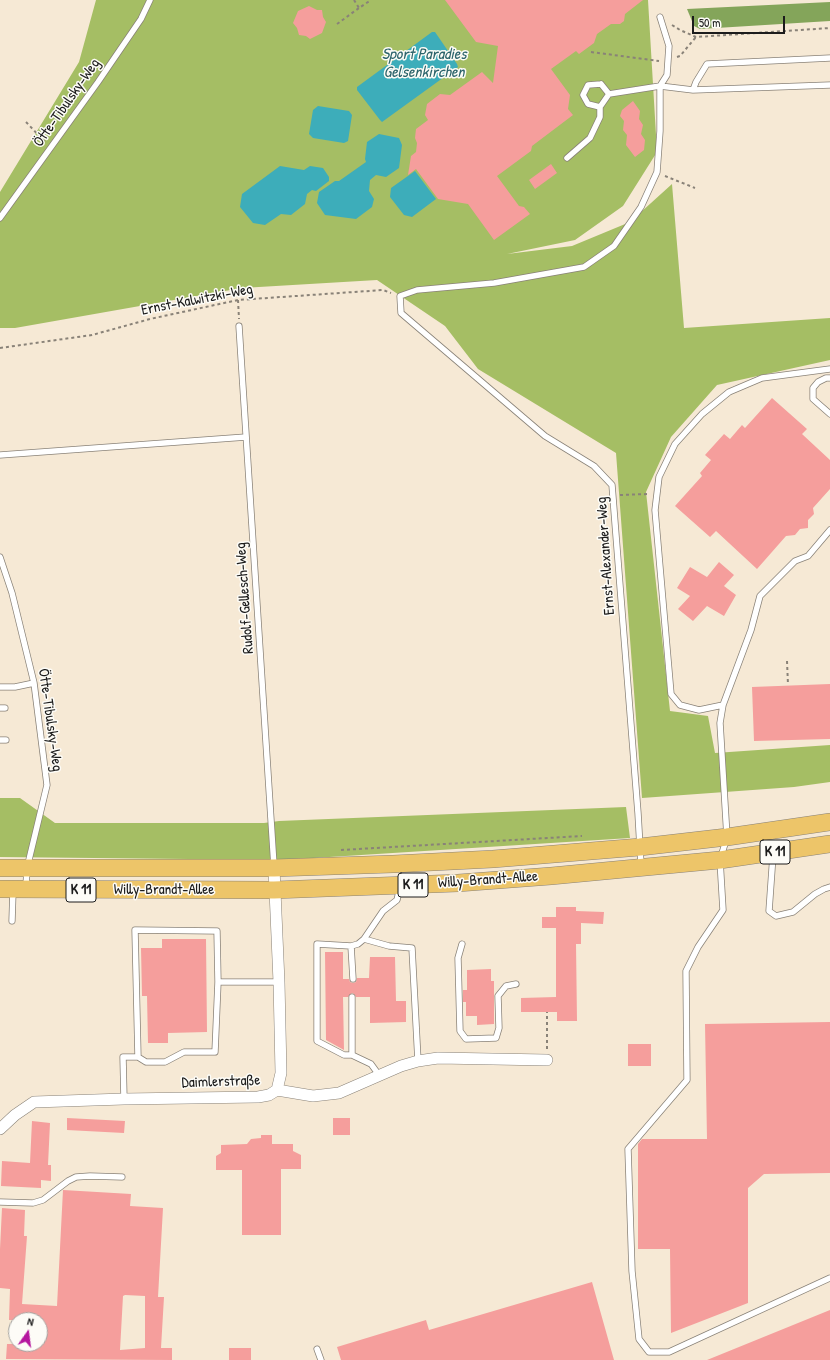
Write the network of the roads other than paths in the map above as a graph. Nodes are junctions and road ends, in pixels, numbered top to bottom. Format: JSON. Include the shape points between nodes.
{"nodes":[{"id":1,"x":150,"y":0,"type":"edge"},
{"id":2,"x":660,"y":17,"type":"road end"},
{"id":3,"x":830,"y":58,"type":"edge"},
{"id":4,"x":830,"y":85,"type":"edge"},
{"id":5,"x":660,"y":86,"type":"junction"},
{"id":6,"x":693,"y":90,"type":"junction"},
{"id":7,"x":609,"y":94,"type":"junction"},
{"id":8,"x":600,"y":107,"type":"junction"},
{"id":9,"x":567,"y":158,"type":"dead end"},
{"id":10,"x":0,"y":218,"type":"edge"},
{"id":11,"x":239,"y":326,"type":"road end"},
{"id":12,"x":830,"y":369,"type":"edge"},
{"id":13,"x":830,"y":378,"type":"edge"},
{"id":14,"x":830,"y":414,"type":"edge"},
{"id":15,"x":246,"y":437,"type":"junction"},
{"id":16,"x":0,"y":455,"type":"edge"},
{"id":17,"x":830,"y":530,"type":"edge"},
{"id":18,"x":0,"y":557,"type":"edge"},
{"id":19,"x":34,"y":683,"type":"junction"},
{"id":20,"x":0,"y":687,"type":"edge"},
{"id":21,"x":723,"y":705,"type":"junction"},
{"id":22,"x":830,"y":822,"type":"edge"},
{"id":23,"x":728,"y":837,"type":"junction"},
{"id":24,"x":830,"y":844,"type":"edge"},
{"id":25,"x":640,"y":847,"type":"junction"},
{"id":26,"x":774,"y":852,"type":"junction"},
{"id":27,"x":720,"y":860,"type":"junction"},
{"id":28,"x":641,"y":867,"type":"junction"},
{"id":29,"x":0,"y":868,"type":"edge"},
{"id":30,"x":27,"y":868,"type":"junction"},
{"id":31,"x":274,"y":868,"type":"junction"},
{"id":32,"x":400,"y":885,"type":"junction"},
{"id":33,"x":830,"y":888,"type":"edge"},
{"id":34,"x":13,"y":889,"type":"edge"},
{"id":35,"x":274,"y":890,"type":"junction"},
{"id":36,"x":12,"y":921,"type":"dead end"},
{"id":37,"x":364,"y":939,"type":"junction"},
{"id":38,"x":462,"y":944,"type":"dead end"},
{"id":39,"x":351,"y":946,"type":"junction"},
{"id":40,"x":352,"y":978,"type":"dead end"},
{"id":41,"x":218,"y":982,"type":"junction"},
{"id":42,"x":279,"y":982,"type":"junction"},
{"id":43,"x":516,"y":984,"type":"dead end"},
{"id":44,"x":352,"y":997,"type":"dead end"},
{"id":45,"x":352,"y":1054,"type":"junction"},
{"id":46,"x":138,"y":1057,"type":"junction"},
{"id":47,"x":547,"y":1060,"type":"road end"},
{"id":48,"x":418,"y":1061,"type":"junction"},
{"id":49,"x":379,"y":1075,"type":"junction"},
{"id":50,"x":277,"y":1090,"type":"junction"},
{"id":51,"x":124,"y":1099,"type":"junction"},
{"id":52,"x":0,"y":1129,"type":"edge"},
{"id":53,"x":122,"y":1177,"type":"dead end"},
{"id":54,"x":0,"y":1202,"type":"edge"},
{"id":55,"x":830,"y":1278,"type":"edge"},
{"id":56,"x":318,"y":1349,"type":"dead end"},
{"id":57,"x":321,"y":1360,"type":"edge"}],
"edges":[{"from":1,"to":10,"type":"lane","name":"Ötte-Tibulsky-Weg","via":[[141,19],[111,63]]},
{"from":2,"to":5,"type":"lane","via":[[669,46],[667,75]]},
{"from":3,"to":6,"type":"lane","via":[[707,64]]},
{"from":4,"to":6,"type":"lane"},
{"from":5,"to":6,"type":"lane"},
{"from":5,"to":7,"type":"lane"},
{"from":5,"to":25,"type":"lane","name":"Ernst-Alexander-Weg","via":[[657,172],[641,207],[614,246],[584,267],[494,283],[417,290],[400,296],[402,313],[545,436],[594,466],[612,485]]},
{"from":7,"to":8,"type":"lane"},
{"from":7,"to":8,"type":"lane","via":[[601,84],[588,85],[583,95],[588,104]]},
{"from":8,"to":9,"type":"lane","via":[[600,117],[590,138]]},
{"from":11,"to":15,"type":"lane","name":"Rudolf-Gellesch-Weg"},
{"from":12,"to":21,"type":"lane","via":[[762,378],[729,392],[702,414],[675,444],[659,477],[655,510],[671,694],[680,705],[699,710]]},
{"from":13,"to":14,"type":"lane","via":[[818,382],[813,388],[814,399]]},
{"from":15,"to":16,"type":"lane"},
{"from":15,"to":31,"type":"lane","name":"Rudolf-Gellesch-Weg"},
{"from":17,"to":21,"type":"lane","via":[[808,556],[794,561],[760,596],[751,630]]},
{"from":18,"to":19,"type":"lane","name":"Ötte-Tibulsky-Weg","via":[[12,592]]},
{"from":19,"to":20,"type":"lane"},
{"from":19,"to":30,"type":"lane","name":"Ötte-Tibulsky-Weg","via":[[47,785]]},
{"from":21,"to":23,"type":"lane","via":[[720,723]]},
{"from":22,"to":23,"type":"main road","name":"Willy-Brandt-Allee","number":"K 11"},
{"from":23,"to":25,"type":"main road","name":"Willy-Brandt-Allee","number":"K 11"},
{"from":23,"to":27,"type":"lane"},
{"from":24,"to":26,"type":"main road","name":"Willy-Brandt-Allee","number":"K 11"},
{"from":25,"to":28,"type":"lane","name":"Ernst-Alexander-Weg"},
{"from":25,"to":31,"type":"main road","name":"Willy-Brandt-Allee","number":"K 11","via":[[485,859]]},
{"from":26,"to":27,"type":"main road","name":"Willy-Brandt-Allee","number":"K 11"},
{"from":26,"to":33,"type":"lane","via":[[769,911],[776,916],[793,912],[815,894]]},
{"from":27,"to":28,"type":"main road","name":"Willy-Brandt-Allee","number":"K 11"},
{"from":27,"to":55,"type":"lane","via":[[723,910],[698,947],[686,971],[687,1080],[628,1149],[632,1271],[639,1339],[649,1352],[668,1352]]},
{"from":28,"to":32,"type":"main road","name":"Willy-Brandt-Allee","number":"K 11","via":[[458,883]]},
{"from":29,"to":30,"type":"main road","name":"Willy-Brandt-Allee","number":"K 11"},
{"from":30,"to":31,"type":"main road","name":"Willy-Brandt-Allee","number":"K 11"},
{"from":30,"to":34,"type":"lane","name":"Ötte-Tibulsky-Weg"},
{"from":31,"to":35,"type":"street","name":"Daimlerstraße"},
{"from":32,"to":35,"type":"main road","name":"Willy-Brandt-Allee","number":"K 11"},
{"from":32,"to":37,"type":"lane","via":[[397,900],[383,911]]},
{"from":34,"to":35,"type":"main road","name":"Willy-Brandt-Allee","number":"K 11"},
{"from":34,"to":36,"type":"lane","name":"Ötte-Tibulsky-Weg"},
{"from":35,"to":42,"type":"street","name":"Daimlerstraße"},
{"from":37,"to":39,"type":"lane"},
{"from":37,"to":48,"type":"lane","via":[[389,946],[412,948]]},
{"from":38,"to":43,"type":"lane","via":[[458,958],[460,1031],[466,1039],[496,1038],[498,996],[506,986]]},
{"from":39,"to":40,"type":"lane"},
{"from":39,"to":45,"type":"lane","via":[[316,944],[317,1041],[344,1055]]},
{"from":41,"to":42,"type":"lane"},
{"from":41,"to":46,"type":"lane","via":[[215,1052],[184,1052],[165,1062],[146,1062]]},
{"from":41,"to":46,"type":"lane","via":[[217,930],[135,930]]},
{"from":42,"to":50,"type":"street","name":"Daimlerstraße","via":[[281,1073]]},
{"from":44,"to":45,"type":"lane"},
{"from":45,"to":49,"type":"lane","via":[[371,1064]]},
{"from":46,"to":51,"type":"lane","via":[[123,1057]]},
{"from":47,"to":48,"type":"street","via":[[438,1058]]},
{"from":48,"to":49,"type":"street"},
{"from":49,"to":50,"type":"street","via":[[339,1093],[313,1096]]},
{"from":50,"to":51,"type":"street","name":"Daimlerstraße","via":[[258,1097]]},
{"from":51,"to":52,"type":"street","name":"Daimlerstraße","via":[[34,1102]]},
{"from":53,"to":54,"type":"lane","via":[[76,1177],[43,1200],[33,1203]]},
{"from":56,"to":57,"type":"lane"}]}
